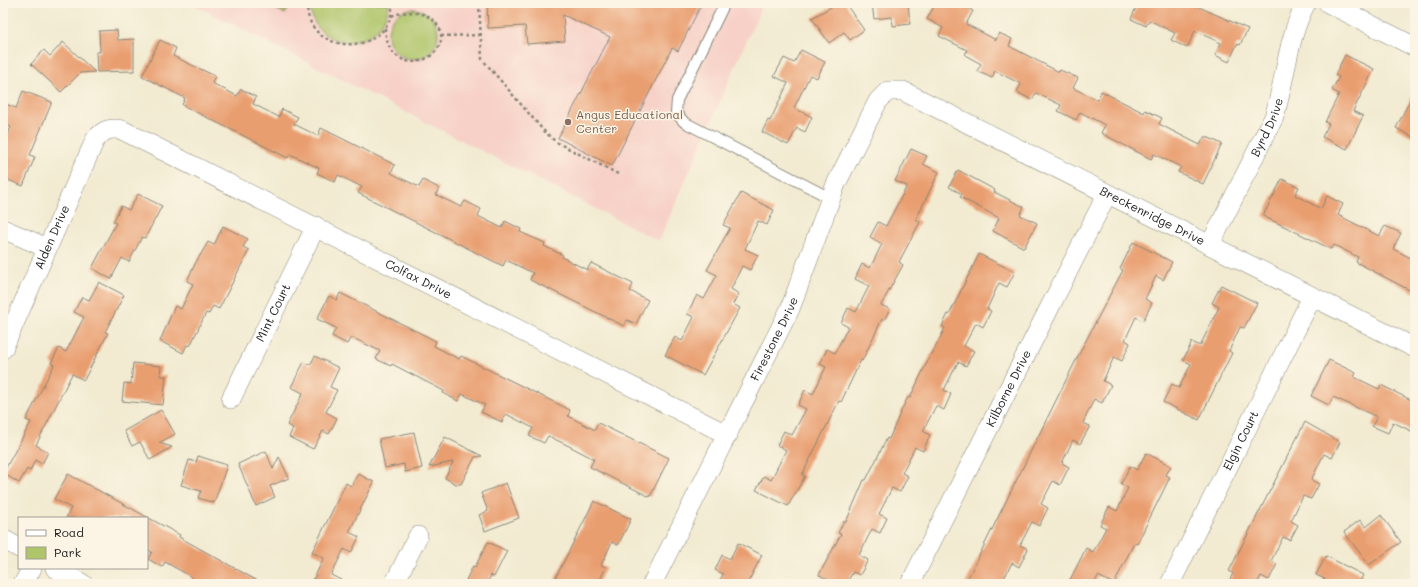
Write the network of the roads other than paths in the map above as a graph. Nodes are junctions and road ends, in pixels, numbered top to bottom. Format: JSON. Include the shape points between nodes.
{"nodes":[{"id":1,"x":725,"y":3,"type":"edge"},
{"id":2,"x":1306,"y":3,"type":"edge"},
{"id":3,"x":1328,"y":3,"type":"edge"},
{"id":4,"x":1415,"y":47,"type":"edge"},
{"id":5,"x":888,"y":91,"type":"joint"},
{"id":6,"x":107,"y":129,"type":"joint"},
{"id":7,"x":1108,"y":194,"type":"junction"},
{"id":8,"x":830,"y":198,"type":"junction"},
{"id":9,"x":316,"y":226,"type":"junction"},
{"id":10,"x":3,"y":229,"type":"edge"},
{"id":11,"x":1210,"y":245,"type":"junction"},
{"id":12,"x":47,"y":248,"type":"junction"},
{"id":13,"x":1312,"y":297,"type":"junction"},
{"id":14,"x":1415,"y":348,"type":"edge"},
{"id":15,"x":3,"y":349,"type":"edge"},
{"id":16,"x":231,"y":399,"type":"dead end"},
{"id":17,"x":728,"y":435,"type":"junction"},
{"id":18,"x":418,"y":536,"type":"dead end"},
{"id":19,"x":3,"y":539,"type":"edge"},
{"id":20,"x":18,"y":547,"type":"edge"},
{"id":21,"x":31,"y":569,"type":"edge"},
{"id":22,"x":57,"y":569,"type":"edge"},
{"id":23,"x":23,"y":584,"type":"edge"},
{"id":24,"x":84,"y":584,"type":"edge"},
{"id":25,"x":394,"y":584,"type":"edge"},
{"id":26,"x":652,"y":584,"type":"edge"},
{"id":27,"x":910,"y":584,"type":"edge"},
{"id":28,"x":1170,"y":584,"type":"edge"}],
"edges":[{"from":1,"to":8,"type":"lane","via":[[677,100],[676,113],[684,122]]},
{"from":2,"to":11,"type":"street","name":"Byrd Drive","via":[[1292,37],[1274,117]]},
{"from":3,"to":4,"type":"street"},
{"from":5,"to":7,"type":"street","name":"Breckenridge Drive","via":[[903,91]]},
{"from":5,"to":8,"type":"street","name":"Firestone Drive","via":[[878,101]]},
{"from":6,"to":9,"type":"street","name":"Colfax Drive","via":[[122,130]]},
{"from":6,"to":12,"type":"street","name":"Alden Drive","via":[[95,140]]},
{"from":7,"to":11,"type":"street","name":"Breckenridge Drive"},
{"from":7,"to":27,"type":"street","name":"Kilborne Drive"},
{"from":8,"to":17,"type":"street","name":"Firestone Drive","via":[[790,309]]},
{"from":9,"to":16,"type":"street","name":"Mint Court"},
{"from":9,"to":17,"type":"street","name":"Colfax Drive"},
{"from":10,"to":12,"type":"street"},
{"from":11,"to":13,"type":"street","name":"Breckenridge Drive"},
{"from":12,"to":15,"type":"street","name":"Alden Drive"},
{"from":13,"to":14,"type":"street","name":"Breckenridge Drive"},
{"from":13,"to":28,"type":"street","name":"Elgin Court"},
{"from":17,"to":26,"type":"street","name":"Firestone Drive"},
{"from":18,"to":25,"type":"street"},
{"from":19,"to":20,"type":"street"},
{"from":21,"to":23,"type":"street"},
{"from":22,"to":24,"type":"street"}]}
